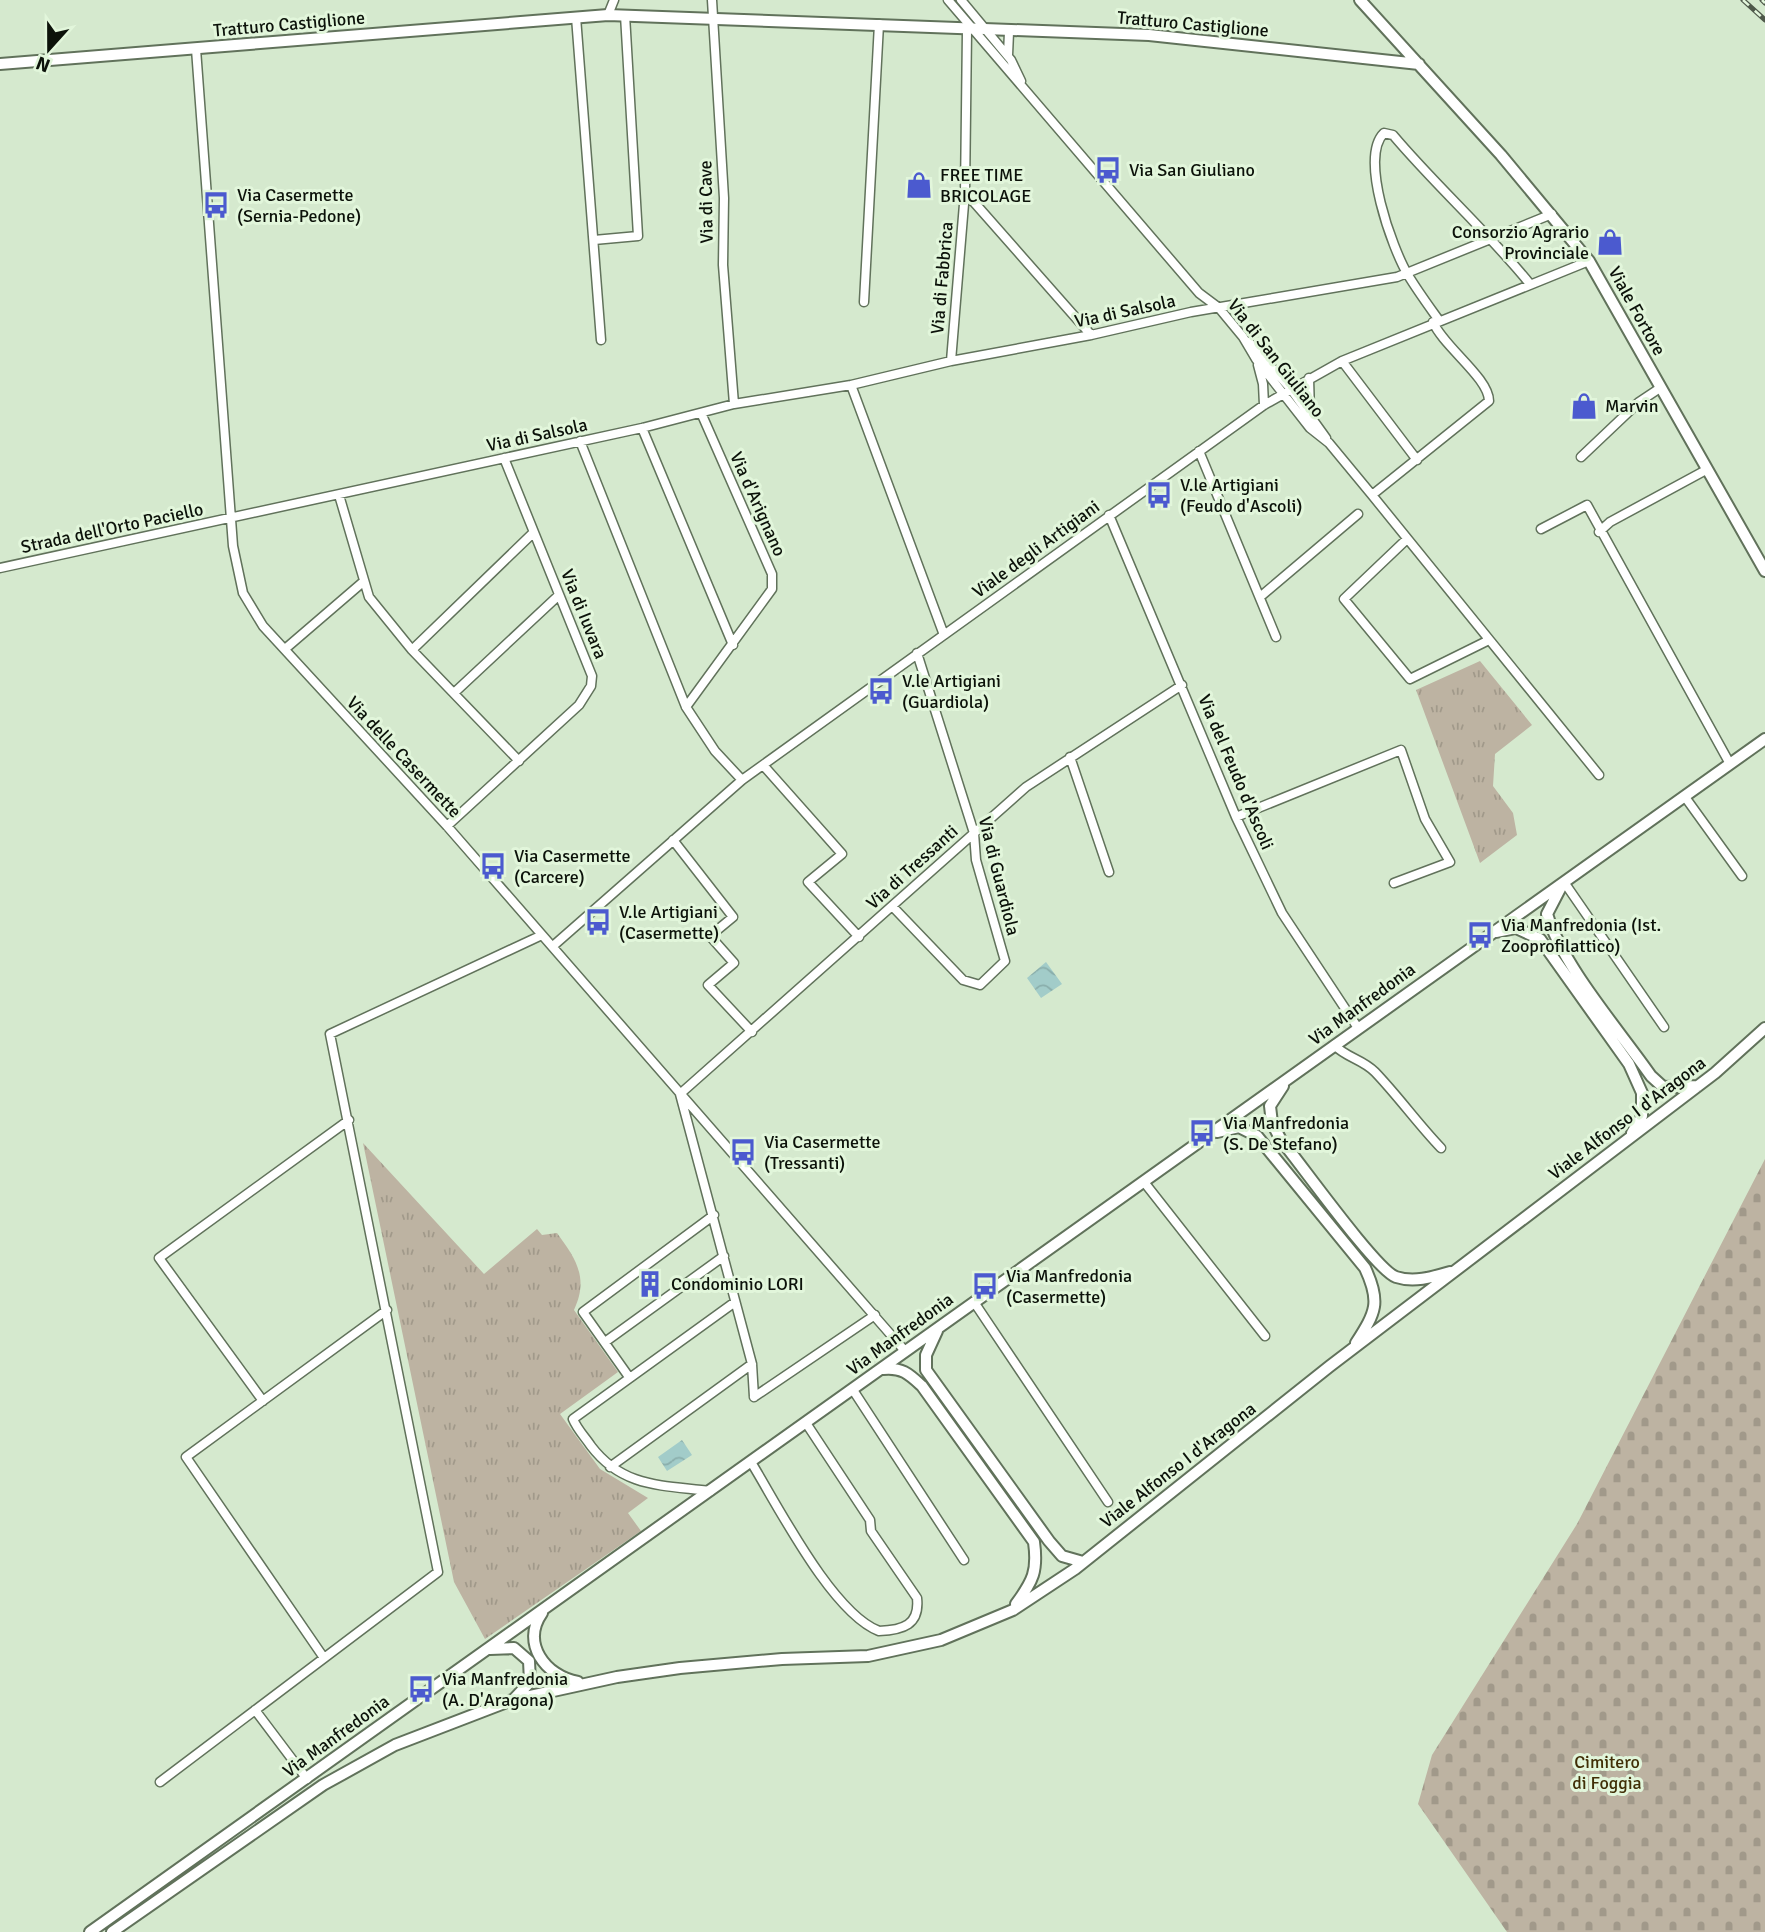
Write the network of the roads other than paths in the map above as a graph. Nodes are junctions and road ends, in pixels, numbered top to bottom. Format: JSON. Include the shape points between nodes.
{"nodes":[{"id":1,"x":614,"y":0,"type":"edge"},
{"id":2,"x":712,"y":0,"type":"edge"},
{"id":3,"x":948,"y":0,"type":"edge"},
{"id":4,"x":961,"y":0,"type":"edge"},
{"id":5,"x":1360,"y":0,"type":"edge"},
{"id":6,"x":957,"y":10,"type":"junction"},
{"id":7,"x":608,"y":15,"type":"junction"},
{"id":8,"x":625,"y":15,"type":"junction"},
{"id":9,"x":576,"y":17,"type":"junction"},
{"id":10,"x":711,"y":17,"type":"junction"},
{"id":11,"x":879,"y":24,"type":"junction"},
{"id":12,"x":950,"y":29,"type":"junction"},
{"id":13,"x":977,"y":31,"type":"junction"},
{"id":14,"x":1009,"y":32,"type":"junction"},
{"id":15,"x":196,"y":49,"type":"junction"},
{"id":16,"x":1007,"y":55,"type":"junction"},
{"id":17,"x":0,"y":64,"type":"edge"},
{"id":18,"x":1419,"y":64,"type":"junction"},
{"id":19,"x":1024,"y":87,"type":"junction"},
{"id":20,"x":965,"y":192,"type":"junction"},
{"id":21,"x":1552,"y":214,"type":"junction"},
{"id":22,"x":1492,"y":238,"type":"junction"},
{"id":23,"x":594,"y":240,"type":"junction"},
{"id":24,"x":1589,"y":261,"type":"junction"},
{"id":25,"x":1407,"y":273,"type":"junction"},
{"id":26,"x":1530,"y":284,"type":"junction"},
{"id":27,"x":864,"y":302,"type":"dead end"},
{"id":28,"x":1219,"y":308,"type":"junction"},
{"id":29,"x":1436,"y":321,"type":"junction"},
{"id":30,"x":1091,"y":335,"type":"junction"},
{"id":31,"x":1243,"y":337,"type":"junction"},
{"id":32,"x":601,"y":340,"type":"dead end"},
{"id":33,"x":1256,"y":359,"type":"junction"},
{"id":34,"x":951,"y":360,"type":"junction"},
{"id":35,"x":1342,"y":361,"type":"junction"},
{"id":36,"x":1309,"y":378,"type":"junction"},
{"id":37,"x":851,"y":386,"type":"junction"},
{"id":38,"x":1660,"y":388,"type":"junction"},
{"id":39,"x":1287,"y":391,"type":"junction"},
{"id":40,"x":734,"y":404,"type":"junction"},
{"id":41,"x":1264,"y":405,"type":"junction"},
{"id":42,"x":1310,"y":413,"type":"junction"},
{"id":43,"x":702,"y":415,"type":"junction"},
{"id":44,"x":642,"y":428,"type":"junction"},
{"id":45,"x":580,"y":441,"type":"junction"},
{"id":46,"x":1329,"y":443,"type":"junction"},
{"id":47,"x":1199,"y":451,"type":"junction"},
{"id":48,"x":1581,"y":457,"type":"dead end"},
{"id":49,"x":503,"y":458,"type":"junction"},
{"id":50,"x":1418,"y":460,"type":"junction"},
{"id":51,"x":1706,"y":470,"type":"junction"},
{"id":52,"x":339,"y":495,"type":"junction"},
{"id":53,"x":1372,"y":495,"type":"junction"},
{"id":54,"x":1358,"y":514,"type":"dead end"},
{"id":55,"x":1110,"y":515,"type":"junction"},
{"id":56,"x":231,"y":518,"type":"junction"},
{"id":57,"x":1541,"y":529,"type":"dead end"},
{"id":58,"x":1599,"y":532,"type":"junction"},
{"id":59,"x":533,"y":533,"type":"junction"},
{"id":60,"x":1407,"y":539,"type":"junction"},
{"id":61,"x":0,"y":568,"type":"edge"},
{"id":62,"x":1765,"y":570,"type":"edge"},
{"id":63,"x":363,"y":582,"type":"junction"},
{"id":64,"x":559,"y":595,"type":"junction"},
{"id":65,"x":1260,"y":597,"type":"junction"},
{"id":66,"x":944,"y":635,"type":"junction"},
{"id":67,"x":1276,"y":637,"type":"dead end"},
{"id":68,"x":1487,"y":641,"type":"junction"},
{"id":69,"x":733,"y":645,"type":"junction"},
{"id":70,"x":285,"y":649,"type":"junction"},
{"id":71,"x":412,"y":650,"type":"junction"},
{"id":72,"x":917,"y":653,"type":"junction"},
{"id":73,"x":1182,"y":685,"type":"junction"},
{"id":74,"x":454,"y":693,"type":"junction"},
{"id":75,"x":687,"y":707,"type":"junction"},
{"id":76,"x":1765,"y":739,"type":"edge"},
{"id":77,"x":1070,"y":757,"type":"junction"},
{"id":78,"x":519,"y":761,"type":"junction"},
{"id":79,"x":1730,"y":764,"type":"junction"},
{"id":80,"x":763,"y":765,"type":"junction"},
{"id":81,"x":1598,"y":775,"type":"dead end"},
{"id":82,"x":742,"y":780,"type":"junction"},
{"id":83,"x":1685,"y":797,"type":"junction"},
{"id":84,"x":1236,"y":817,"type":"junction"},
{"id":85,"x":447,"y":826,"type":"junction"},
{"id":86,"x":974,"y":833,"type":"junction"},
{"id":87,"x":673,"y":841,"type":"junction"},
{"id":88,"x":1109,"y":872,"type":"dead end"},
{"id":89,"x":1742,"y":876,"type":"dead end"},
{"id":90,"x":1564,"y":882,"type":"junction"},
{"id":91,"x":1394,"y":883,"type":"dead end"},
{"id":92,"x":893,"y":907,"type":"junction"},
{"id":93,"x":1491,"y":933,"type":"junction"},
{"id":94,"x":542,"y":935,"type":"junction"},
{"id":95,"x":859,"y":937,"type":"junction"},
{"id":96,"x":553,"y":946,"type":"junction"},
{"id":97,"x":1664,"y":1027,"type":"dead end"},
{"id":98,"x":1358,"y":1028,"type":"junction"},
{"id":99,"x":1765,"y":1028,"type":"edge"},
{"id":100,"x":752,"y":1032,"type":"junction"},
{"id":101,"x":1334,"y":1045,"type":"junction"},
{"id":102,"x":1292,"y":1076,"type":"junction"},
{"id":103,"x":1698,"y":1086,"type":"junction"},
{"id":104,"x":680,"y":1094,"type":"junction"},
{"id":105,"x":349,"y":1120,"type":"junction"},
{"id":106,"x":1212,"y":1133,"type":"junction"},
{"id":107,"x":1629,"y":1138,"type":"junction"},
{"id":108,"x":1441,"y":1149,"type":"dead end"},
{"id":109,"x":1144,"y":1182,"type":"junction"},
{"id":110,"x":714,"y":1215,"type":"junction"},
{"id":111,"x":724,"y":1256,"type":"junction"},
{"id":112,"x":1457,"y":1269,"type":"junction"},
{"id":113,"x":735,"y":1302,"type":"junction"},
{"id":114,"x":974,"y":1302,"type":"junction"},
{"id":115,"x":387,"y":1310,"type":"junction"},
{"id":116,"x":874,"y":1315,"type":"junction"},
{"id":117,"x":938,"y":1328,"type":"junction"},
{"id":118,"x":1265,"y":1336,"type":"dead end"},
{"id":119,"x":605,"y":1342,"type":"junction"},
{"id":120,"x":1353,"y":1348,"type":"junction"},
{"id":121,"x":905,"y":1350,"type":"junction"},
{"id":122,"x":752,"y":1364,"type":"junction"},
{"id":123,"x":880,"y":1370,"type":"junction"},
{"id":124,"x":629,"y":1377,"type":"junction"},
{"id":125,"x":853,"y":1390,"type":"junction"},
{"id":126,"x":262,"y":1401,"type":"junction"},
{"id":127,"x":806,"y":1423,"type":"junction"},
{"id":128,"x":751,"y":1462,"type":"junction"},
{"id":129,"x":610,"y":1467,"type":"junction"},
{"id":130,"x":710,"y":1491,"type":"junction"},
{"id":131,"x":1108,"y":1502,"type":"dead end"},
{"id":132,"x":964,"y":1560,"type":"dead end"},
{"id":133,"x":1083,"y":1562,"type":"junction"},
{"id":134,"x":549,"y":1605,"type":"junction"},
{"id":135,"x":1013,"y":1610,"type":"junction"},
{"id":136,"x":481,"y":1653,"type":"junction"},
{"id":137,"x":324,"y":1658,"type":"junction"},
{"id":138,"x":587,"y":1682,"type":"junction"},
{"id":139,"x":512,"y":1700,"type":"junction"},
{"id":140,"x":255,"y":1710,"type":"junction"},
{"id":141,"x":307,"y":1779,"type":"junction"},
{"id":142,"x":160,"y":1782,"type":"dead end"},
{"id":143,"x":90,"y":1932,"type":"edge"},
{"id":144,"x":113,"y":1932,"type":"edge"}],
"edges":[{"from":1,"to":7,"type":"street"},
{"from":2,"to":10,"type":"street","name":"Via di Cave"},
{"from":3,"to":6,"type":"street","name":"Via di San Giuliano"},
{"from":4,"to":13,"type":"street"},
{"from":5,"to":18,"type":"main road","name":"Viale Fortore"},
{"from":6,"to":12,"type":"street"},
{"from":6,"to":13,"type":"street","name":"Via di San Giuliano"},
{"from":7,"to":8,"type":"main road","name":"Tratturo Castiglione"},
{"from":7,"to":9,"type":"main road","name":"Tratturo Castiglione"},
{"from":8,"to":10,"type":"main road","name":"Tratturo Castiglione"},
{"from":8,"to":23,"type":"street","via":[[638,236]]},
{"from":9,"to":15,"type":"main road","name":"Tratturo Castiglione"},
{"from":9,"to":23,"type":"street"},
{"from":10,"to":11,"type":"main road","name":"Tratturo Castiglione"},
{"from":10,"to":40,"type":"street","name":"Via di Cave"},
{"from":11,"to":12,"type":"main road","name":"Tratturo Castiglione"},
{"from":11,"to":27,"type":"street"},
{"from":12,"to":13,"type":"main road","name":"Tratturo Castiglione"},
{"from":13,"to":14,"type":"main road","name":"Tratturo Castiglione"},
{"from":13,"to":16,"type":"street"},
{"from":13,"to":19,"type":"street","name":"Via di San Giuliano"},
{"from":13,"to":20,"type":"street","name":"Via di Fabbrica"},
{"from":14,"to":16,"type":"street"},
{"from":14,"to":18,"type":"main road","name":"Tratturo Castiglione","via":[[1149,35]]},
{"from":15,"to":17,"type":"main road","name":"Tratturo Castiglione"},
{"from":15,"to":56,"type":"street","name":"Via delle Casermette"},
{"from":16,"to":19,"type":"street"},
{"from":18,"to":21,"type":"main road","name":"Viale Fortore"},
{"from":19,"to":28,"type":"street","name":"Via di San Giuliano","via":[[1199,293]]},
{"from":20,"to":30,"type":"street"},
{"from":20,"to":34,"type":"street","name":"Via di Fabbrica"},
{"from":21,"to":22,"type":"street","name":"Via di Salsola"},
{"from":21,"to":24,"type":"main road","name":"Viale Fortore"},
{"from":22,"to":25,"type":"street","name":"Via di Salsola"},
{"from":22,"to":25,"type":"street","via":[[1392,135],[1384,133],[1377,140],[1373,159],[1384,213]]},
{"from":22,"to":26,"type":"street"},
{"from":23,"to":32,"type":"street"},
{"from":24,"to":26,"type":"street","name":"Viale degli Artigiani"},
{"from":24,"to":38,"type":"main road","name":"Viale Fortore"},
{"from":25,"to":28,"type":"street","name":"Via di Salsola"},
{"from":25,"to":29,"type":"street"},
{"from":26,"to":29,"type":"street","name":"Viale degli Artigiani"},
{"from":28,"to":30,"type":"street","name":"Via di Salsola"},
{"from":28,"to":31,"type":"street","name":"Via di San Giuliano"},
{"from":29,"to":35,"type":"street","name":"Viale degli Artigiani"},
{"from":29,"to":50,"type":"street","via":[[1441,338],[1486,389],[1489,401]]},
{"from":30,"to":34,"type":"street","name":"Via di Salsola"},
{"from":31,"to":33,"type":"street","name":"Via di San Giuliano"},
{"from":31,"to":39,"type":"street","via":[[1264,355]]},
{"from":33,"to":39,"type":"street","name":"Via di San Giuliano"},
{"from":33,"to":41,"type":"street","via":[[1264,384]]},
{"from":34,"to":37,"type":"street","name":"Via di Salsola"},
{"from":35,"to":36,"type":"street","name":"Viale degli Artigiani"},
{"from":35,"to":50,"type":"street"},
{"from":36,"to":39,"type":"street","name":"Viale degli Artigiani"},
{"from":36,"to":42,"type":"street"},
{"from":37,"to":40,"type":"street","name":"Via di Salsola"},
{"from":37,"to":66,"type":"street"},
{"from":38,"to":48,"type":"street"},
{"from":38,"to":51,"type":"main road","name":"Viale Fortore"},
{"from":39,"to":41,"type":"street","name":"Viale degli Artigiani"},
{"from":39,"to":42,"type":"street"},
{"from":39,"to":46,"type":"street","name":"Via di San Giuliano","via":[[1310,428]]},
{"from":40,"to":43,"type":"street","name":"Via di Salsola"},
{"from":41,"to":47,"type":"street","name":"Viale degli Artigiani"},
{"from":42,"to":46,"type":"street"},
{"from":43,"to":44,"type":"street","name":"Via di Salsola"},
{"from":43,"to":69,"type":"street","name":"Via d'Arignano","via":[[772,574],[768,597]]},
{"from":44,"to":45,"type":"street","name":"Via di Salsola"},
{"from":44,"to":69,"type":"street"},
{"from":45,"to":49,"type":"street","name":"Via di Salsola"},
{"from":45,"to":75,"type":"street"},
{"from":46,"to":53,"type":"street","name":"Via di San Giuliano"},
{"from":47,"to":55,"type":"street","name":"Viale degli Artigiani"},
{"from":47,"to":65,"type":"street"},
{"from":49,"to":52,"type":"street","name":"Via di Salsola"},
{"from":49,"to":59,"type":"street","name":"Via di Iuvara"},
{"from":50,"to":53,"type":"street"},
{"from":51,"to":58,"type":"street"},
{"from":51,"to":62,"type":"main road","name":"Viale Fortore"},
{"from":52,"to":56,"type":"street","name":"Via di Salsola"},
{"from":52,"to":63,"type":"street"},
{"from":53,"to":60,"type":"street","name":"Via di San Giuliano"},
{"from":54,"to":65,"type":"street"},
{"from":55,"to":66,"type":"street","name":"Viale degli Artigiani"},
{"from":55,"to":73,"type":"street","name":"Via del Feudo d'Ascoli"},
{"from":56,"to":61,"type":"street","name":"Strada dell'Orto Paciello"},
{"from":56,"to":70,"type":"street","name":"Via delle Casermette","via":[[243,593],[263,626]]},
{"from":57,"to":58,"type":"street","via":[[1587,505]]},
{"from":58,"to":79,"type":"street"},
{"from":59,"to":64,"type":"street","name":"Via di Iuvara"},
{"from":59,"to":71,"type":"street"},
{"from":60,"to":68,"type":"street","name":"Via di San Giuliano"},
{"from":60,"to":68,"type":"street","via":[[1343,599],[1410,679]]},
{"from":63,"to":70,"type":"street"},
{"from":63,"to":71,"type":"street","via":[[369,597]]},
{"from":64,"to":74,"type":"street"},
{"from":64,"to":78,"type":"street","name":"Via di Iuvara","via":[[592,676],[591,686],[579,705]]},
{"from":65,"to":67,"type":"street"},
{"from":66,"to":72,"type":"street","name":"Viale degli Artigiani"},
{"from":68,"to":81,"type":"street","name":"Via di San Giuliano"},
{"from":69,"to":75,"type":"street","name":"Via d'Arignano"},
{"from":70,"to":85,"type":"street","name":"Via delle Casermette"},
{"from":71,"to":74,"type":"street"},
{"from":72,"to":80,"type":"street","name":"Viale degli Artigiani"},
{"from":72,"to":86,"type":"street","name":"Via di Guardiola"},
{"from":73,"to":77,"type":"street","name":"Via di Tressanti"},
{"from":73,"to":84,"type":"street","name":"Via del Feudo d'Ascoli"},
{"from":74,"to":78,"type":"street"},
{"from":75,"to":82,"type":"street","via":[[701,732]]},
{"from":76,"to":79,"type":"main road","name":"Via Manfredonia"},
{"from":77,"to":86,"type":"street","name":"Via di Tressanti","via":[[1026,787]]},
{"from":77,"to":88,"type":"street"},
{"from":78,"to":85,"type":"street","name":"Via di Iuvara"},
{"from":79,"to":83,"type":"main road","name":"Via Manfredonia"},
{"from":80,"to":82,"type":"street","name":"Viale degli Artigiani"},
{"from":80,"to":95,"type":"street","via":[[842,854],[808,882]]},
{"from":82,"to":87,"type":"street","name":"Viale degli Artigiani"},
{"from":83,"to":89,"type":"street"},
{"from":83,"to":90,"type":"main road","name":"Via Manfredonia"},
{"from":84,"to":91,"type":"street","via":[[1401,750],[1425,819],[1450,862]]},
{"from":84,"to":98,"type":"street","name":"Via del Feudo d'Ascoli","via":[[1282,913]]},
{"from":85,"to":94,"type":"street","name":"Via delle Casermette"},
{"from":86,"to":92,"type":"street","name":"Via di Tressanti"},
{"from":86,"to":92,"type":"street","name":"Via di Guardiola","via":[[975,860],[1005,961],[980,985],[963,981]]},
{"from":87,"to":96,"type":"street","name":"Viale degli Artigiani"},
{"from":87,"to":100,"type":"street","via":[[733,917],[710,936],[734,963],[708,985]]},
{"from":90,"to":93,"type":"main road","name":"Via Manfredonia"},
{"from":90,"to":97,"type":"street"},
{"from":90,"to":103,"type":"main road","via":[[1547,914],[1553,933],[1578,972],[1651,1076],[1663,1087]]},
{"from":92,"to":95,"type":"street","name":"Via di Tressanti"},
{"from":93,"to":98,"type":"main road","name":"Via Manfredonia"},
{"from":93,"to":107,"type":"main road","via":[[1516,929],[1540,939],[1629,1063],[1642,1093],[1642,1116]]},
{"from":94,"to":96,"type":"street","name":"Via delle Casermette"},
{"from":94,"to":105,"type":"street","via":[[330,1034]]},
{"from":95,"to":100,"type":"street","name":"Via di Tressanti"},
{"from":96,"to":104,"type":"street","name":"Via delle Casermette"},
{"from":98,"to":101,"type":"main road","name":"Via Manfredonia"},
{"from":99,"to":103,"type":"main road","name":"Viale Alfonso I d'Aragona"},
{"from":100,"to":104,"type":"street","name":"Via di Tressanti"},
{"from":101,"to":102,"type":"main road","name":"Via Manfredonia"},
{"from":101,"to":108,"type":"street","via":[[1375,1071]]},
{"from":102,"to":106,"type":"main road","name":"Via Manfredonia"},
{"from":102,"to":112,"type":"main road","via":[[1270,1106],[1272,1123],[1371,1256],[1394,1277],[1413,1280]]},
{"from":103,"to":107,"type":"main road","name":"Viale Alfonso I d'Aragona"},
{"from":104,"to":110,"type":"street"},
{"from":104,"to":116,"type":"street","name":"Via delle Casermette"},
{"from":105,"to":115,"type":"street"},
{"from":105,"to":126,"type":"street","via":[[159,1258]]},
{"from":106,"to":109,"type":"main road","name":"Via Manfredonia"},
{"from":106,"to":120,"type":"main road","via":[[1239,1127],[1257,1136],[1365,1268],[1377,1292],[1370,1321]]},
{"from":107,"to":112,"type":"main road","name":"Viale Alfonso I d'Aragona"},
{"from":109,"to":114,"type":"main road","name":"Via Manfredonia"},
{"from":109,"to":118,"type":"street"},
{"from":110,"to":111,"type":"street"},
{"from":110,"to":119,"type":"street","via":[[583,1312]]},
{"from":111,"to":113,"type":"street"},
{"from":111,"to":119,"type":"street"},
{"from":112,"to":120,"type":"main road","name":"Viale Alfonso I d'Aragona"},
{"from":113,"to":122,"type":"street"},
{"from":113,"to":124,"type":"street"},
{"from":114,"to":117,"type":"main road","name":"Via Manfredonia"},
{"from":114,"to":131,"type":"street"},
{"from":115,"to":126,"type":"street"},
{"from":115,"to":137,"type":"street","via":[[438,1572]]},
{"from":116,"to":121,"type":"street","name":"Via delle Casermette"},
{"from":116,"to":122,"type":"street","via":[[754,1396]]},
{"from":117,"to":121,"type":"main road","name":"Via Manfredonia"},
{"from":117,"to":133,"type":"main road","via":[[926,1355],[926,1370],[1049,1541],[1062,1556]]},
{"from":119,"to":124,"type":"street"},
{"from":120,"to":133,"type":"main road","name":"Viale Alfonso I d'Aragona"},
{"from":121,"to":123,"type":"main road","name":"Via Manfredonia"},
{"from":122,"to":129,"type":"street"},
{"from":123,"to":125,"type":"main road","name":"Via Manfredonia"},
{"from":123,"to":135,"type":"main road","via":[[897,1367],[922,1386],[1034,1542],[1037,1565]]},
{"from":124,"to":129,"type":"street","via":[[573,1419]]},
{"from":125,"to":127,"type":"main road","name":"Via Manfredonia"},
{"from":125,"to":132,"type":"street"},
{"from":126,"to":137,"type":"street","via":[[186,1457]]},
{"from":127,"to":128,"type":"main road","name":"Via Manfredonia"},
{"from":127,"to":128,"type":"street","via":[[916,1598],[914,1621],[905,1628],[880,1631],[849,1609],[807,1554]]},
{"from":128,"to":130,"type":"main road","name":"Via Manfredonia"},
{"from":129,"to":130,"type":"street","via":[[635,1482]]},
{"from":130,"to":134,"type":"main road","name":"Via Manfredonia"},
{"from":133,"to":135,"type":"main road","name":"Viale Alfonso I d'Aragona"},
{"from":134,"to":136,"type":"main road","name":"Via Manfredonia"},
{"from":134,"to":138,"type":"main road","via":[[535,1626],[535,1649],[554,1673]]},
{"from":135,"to":138,"type":"main road","name":"Viale Alfonso I d'Aragona","via":[[941,1640],[868,1656],[680,1668]]},
{"from":136,"to":139,"type":"main road","via":[[510,1647],[527,1658],[531,1679]]},
{"from":136,"to":141,"type":"main road","name":"Via Manfredonia"},
{"from":137,"to":140,"type":"street"},
{"from":138,"to":139,"type":"main road","name":"Viale Alfonso I d'Aragona"},
{"from":139,"to":144,"type":"main road","name":"Via Manfredonia","via":[[404,1741],[335,1778]]},
{"from":140,"to":141,"type":"street"},
{"from":140,"to":142,"type":"street"},
{"from":141,"to":143,"type":"main road","name":"Via Manfredonia"}]}
